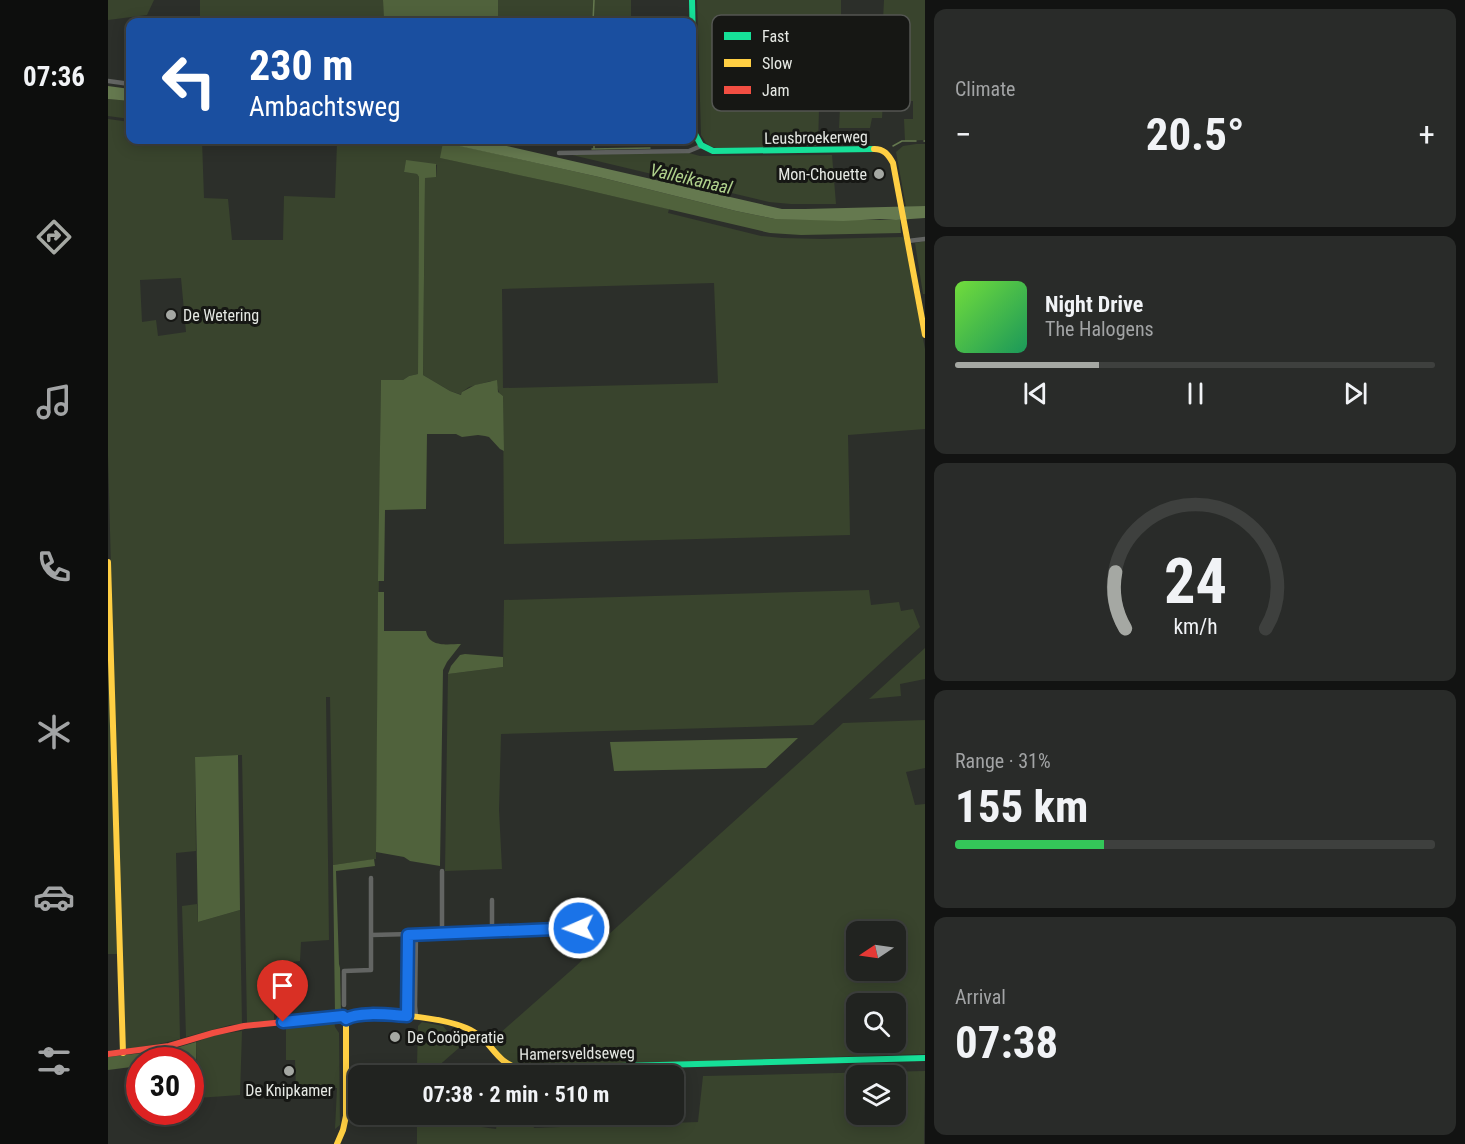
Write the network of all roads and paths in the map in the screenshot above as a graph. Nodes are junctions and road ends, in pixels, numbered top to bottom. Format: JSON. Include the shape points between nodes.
{"nodes":[{"id":1,"x":692,"y":0,"type":"edge"},
{"id":2,"x":692,"y":18,"type":"edge"},
{"id":3,"x":108,"y":81,"type":"edge"},
{"id":4,"x":126,"y":83,"type":"edge"},
{"id":5,"x":696,"y":137,"type":"edge"},
{"id":6,"x":702,"y":146,"type":"junction"},
{"id":7,"x":561,"y":153,"type":"dead end"},
{"id":8,"x":925,"y":239,"type":"edge"},
{"id":9,"x":908,"y":241,"type":"junction"},
{"id":10,"x":925,"y":335,"type":"edge"},
{"id":11,"x":108,"y":562,"type":"edge"},
{"id":12,"x":442,"y":871,"type":"dead end"},
{"id":13,"x":371,"y":878,"type":"dead end"},
{"id":14,"x":492,"y":900,"type":"dead end"},
{"id":15,"x":579,"y":928,"type":"dead end"},
{"id":16,"x":492,"y":932,"type":"junction"},
{"id":17,"x":442,"y":933,"type":"junction"},
{"id":18,"x":416,"y":934,"type":"junction"},
{"id":19,"x":371,"y":935,"type":"junction"},
{"id":20,"x":408,"y":935,"type":"junction"},
{"id":21,"x":344,"y":1005,"type":"dead end"},
{"id":22,"x":407,"y":1016,"type":"junction"},
{"id":23,"x":416,"y":1017,"type":"junction"},
{"id":24,"x":346,"y":1019,"type":"junction"},
{"id":25,"x":123,"y":1053,"type":"junction"},
{"id":26,"x":108,"y":1054,"type":"edge"},
{"id":27,"x":925,"y":1058,"type":"edge"},
{"id":28,"x":337,"y":1144,"type":"edge"}],
"edges":[{"from":1,"to":2,"type":"street"},
{"from":3,"to":4,"type":"street"},
{"from":5,"to":6,"type":"street"},
{"from":6,"to":7,"type":"street","name":"Leusbroekerweg","via":[[689,151]]},
{"from":6,"to":9,"type":"street","name":"Leusbroekerweg","via":[[713,151],[880,149],[893,163]]},
{"from":8,"to":9,"type":"street"},
{"from":9,"to":10,"type":"street","name":"Leusbroekerweg"},
{"from":11,"to":25,"type":"street"},
{"from":12,"to":17,"type":"street"},
{"from":13,"to":19,"type":"street"},
{"from":14,"to":16,"type":"street"},
{"from":15,"to":16,"type":"street"},
{"from":16,"to":17,"type":"street"},
{"from":17,"to":18,"type":"street"},
{"from":18,"to":20,"type":"street"},
{"from":18,"to":23,"type":"street"},
{"from":19,"to":20,"type":"street"},
{"from":19,"to":21,"type":"street","via":[[371,970],[344,971]]},
{"from":20,"to":22,"type":"street"},
{"from":22,"to":23,"type":"street","name":"Hamersveldseweg"},
{"from":22,"to":24,"type":"street","name":"Hamersveldseweg"},
{"from":23,"to":27,"type":"street","name":"Hamersveldseweg","via":[[473,1031],[503,1062],[520,1069]]},
{"from":24,"to":25,"type":"street","name":"Hamersveldseweg","via":[[343,1016],[244,1026],[169,1046]]},
{"from":24,"to":28,"type":"street","via":[[346,1116]]},
{"from":25,"to":26,"type":"street","name":"Hamersveldseweg"}]}
